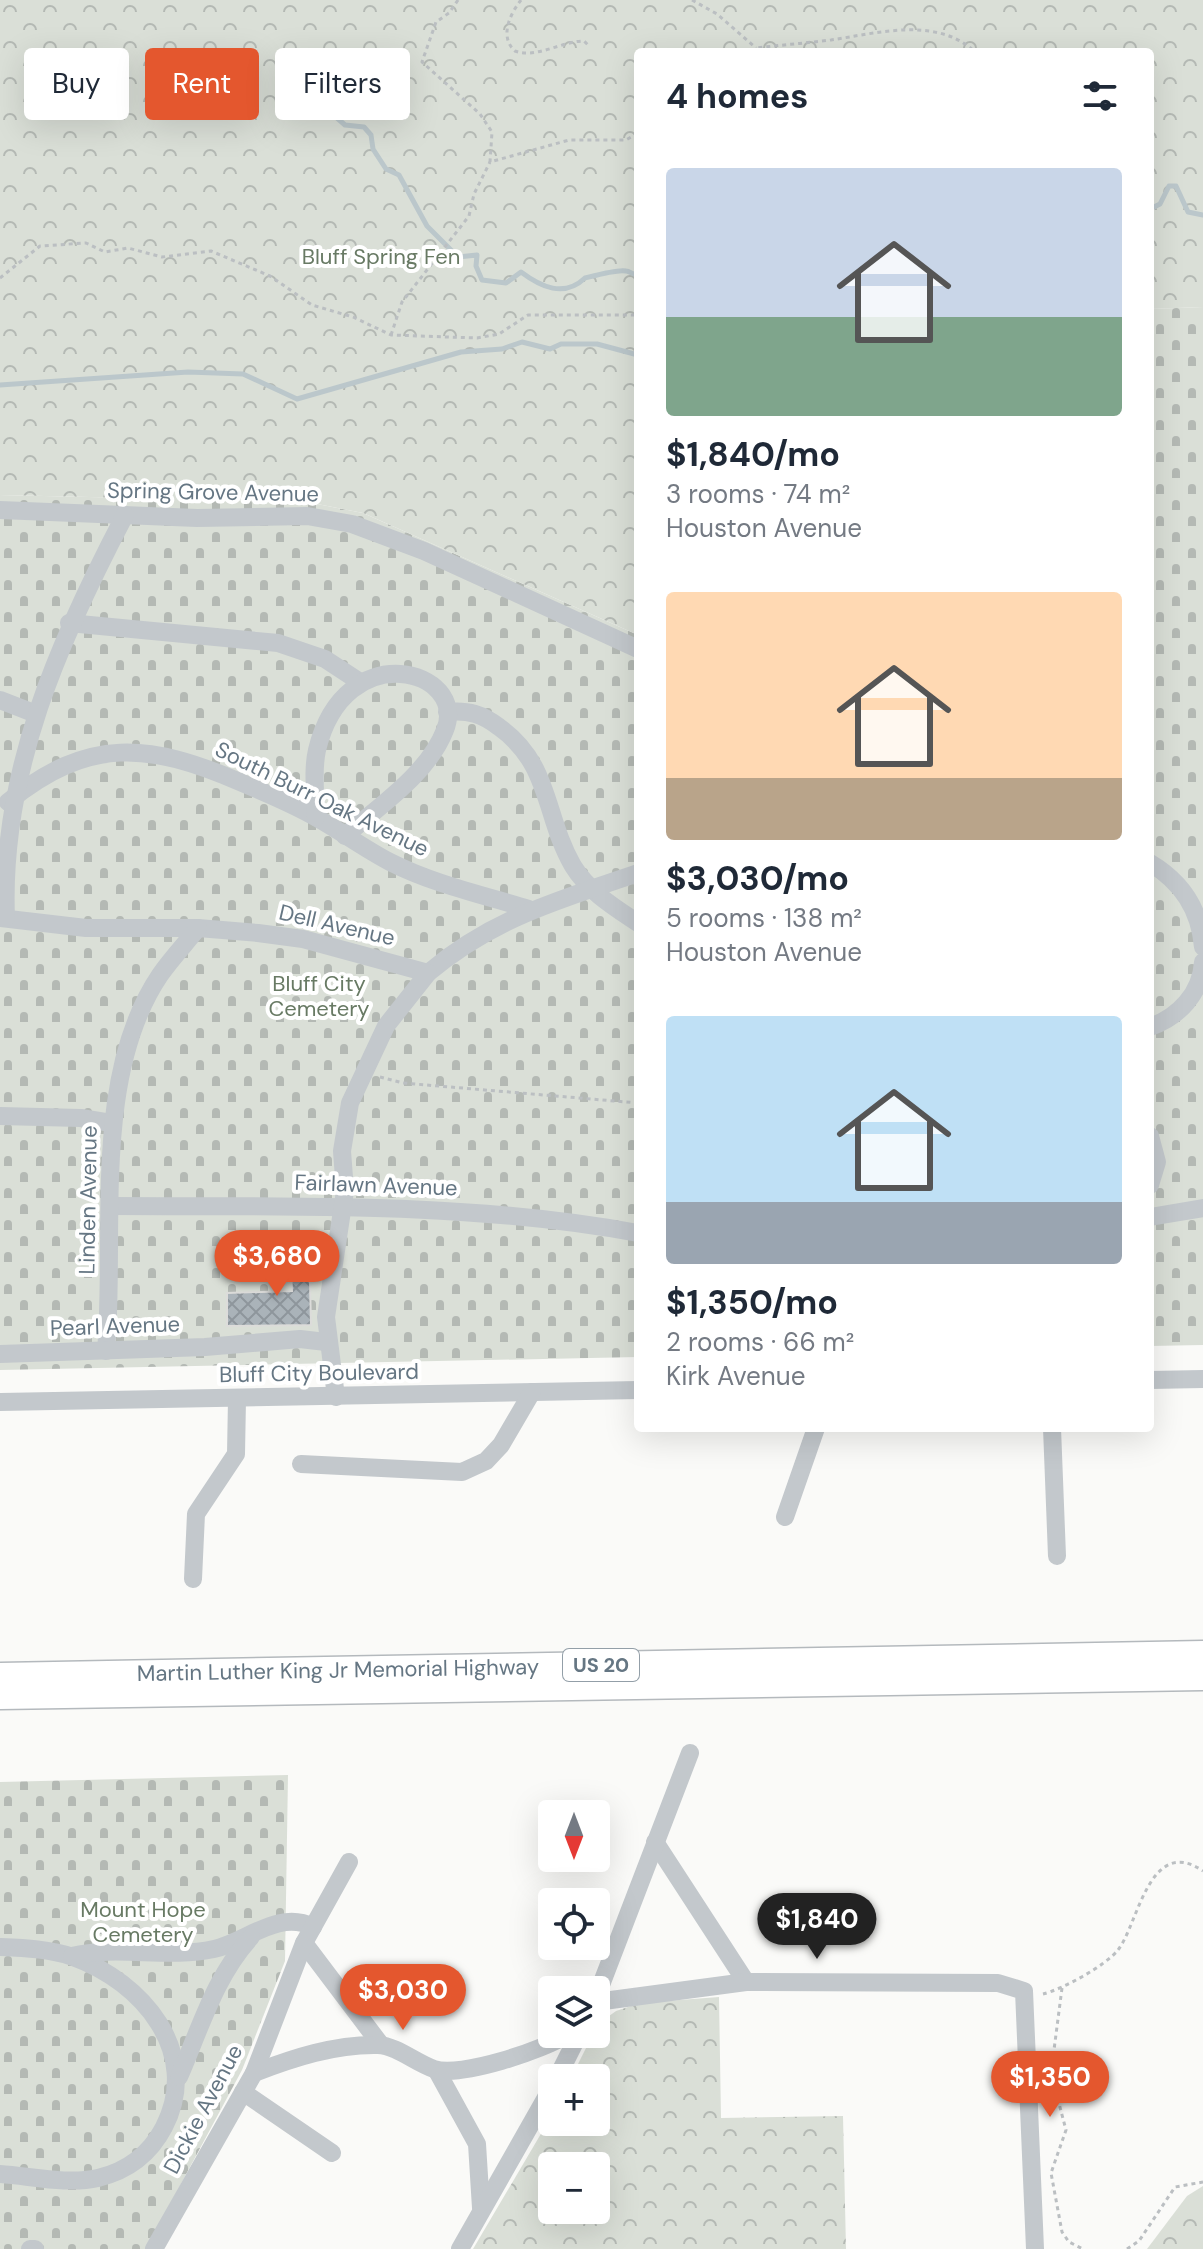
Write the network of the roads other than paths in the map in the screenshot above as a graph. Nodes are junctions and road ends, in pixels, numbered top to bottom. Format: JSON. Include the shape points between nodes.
{"nodes":[{"id":1,"x":0,"y":510,"type":"edge"},
{"id":2,"x":125,"y":515,"type":"junction"},
{"id":3,"x":69,"y":623,"type":"junction"},
{"id":4,"x":634,"y":647,"type":"edge"},
{"id":5,"x":360,"y":682,"type":"junction"},
{"id":6,"x":0,"y":700,"type":"edge"},
{"id":7,"x":31,"y":712,"type":"junction"},
{"id":8,"x":447,"y":712,"type":"junction"},
{"id":9,"x":8,"y":802,"type":"junction"},
{"id":10,"x":316,"y":817,"type":"junction"},
{"id":11,"x":345,"y":836,"type":"junction"},
{"id":12,"x":1154,"y":866,"type":"edge"},
{"id":13,"x":634,"y":874,"type":"edge"},
{"id":14,"x":590,"y":889,"type":"junction"},
{"id":15,"x":529,"y":909,"type":"junction"},
{"id":16,"x":3,"y":918,"type":"edge"},
{"id":17,"x":634,"y":920,"type":"edge"},
{"id":18,"x":198,"y":928,"type":"junction"},
{"id":19,"x":1203,"y":947,"type":"edge"},
{"id":20,"x":1203,"y":962,"type":"edge"},
{"id":21,"x":428,"y":973,"type":"junction"},
{"id":22,"x":1154,"y":1025,"type":"edge"},
{"id":23,"x":0,"y":1116,"type":"edge"},
{"id":24,"x":111,"y":1123,"type":"junction"},
{"id":25,"x":1154,"y":1151,"type":"edge"},
{"id":26,"x":1154,"y":1172,"type":"edge"},
{"id":27,"x":111,"y":1206,"type":"junction"},
{"id":28,"x":343,"y":1207,"type":"junction"},
{"id":29,"x":1203,"y":1208,"type":"edge"},
{"id":30,"x":1154,"y":1216,"type":"edge"},
{"id":31,"x":634,"y":1232,"type":"edge"},
{"id":32,"x":326,"y":1342,"type":"junction"},
{"id":33,"x":106,"y":1351,"type":"junction"},
{"id":34,"x":0,"y":1354,"type":"edge"},
{"id":35,"x":1203,"y":1379,"type":"edge"},
{"id":36,"x":1154,"y":1380,"type":"edge"},
{"id":37,"x":634,"y":1390,"type":"edge"},
{"id":38,"x":532,"y":1392,"type":"junction"},
{"id":39,"x":336,"y":1397,"type":"junction"},
{"id":40,"x":237,"y":1399,"type":"junction"},
{"id":41,"x":0,"y":1402,"type":"edge"},
{"id":42,"x":815,"y":1432,"type":"edge"},
{"id":43,"x":1052,"y":1432,"type":"edge"},
{"id":44,"x":301,"y":1464,"type":"dead end"},
{"id":45,"x":785,"y":1517,"type":"dead end"},
{"id":46,"x":1057,"y":1556,"type":"dead end"},
{"id":47,"x":193,"y":1579,"type":"dead end"},
{"id":48,"x":1203,"y":1654,"type":"edge"},
{"id":49,"x":0,"y":1676,"type":"edge"},
{"id":50,"x":1203,"y":1677,"type":"edge"},
{"id":51,"x":0,"y":1696,"type":"edge"},
{"id":52,"x":690,"y":1753,"type":"dead end"},
{"id":53,"x":655,"y":1842,"type":"junction"},
{"id":54,"x":349,"y":1862,"type":"dead end"},
{"id":55,"x":253,"y":1935,"type":"junction"},
{"id":56,"x":308,"y":1935,"type":"junction"},
{"id":57,"x":0,"y":1947,"type":"edge"},
{"id":58,"x":72,"y":1956,"type":"junction"},
{"id":59,"x":605,"y":1976,"type":"edge"},
{"id":60,"x":746,"y":1982,"type":"junction"},
{"id":61,"x":610,"y":1998,"type":"edge"},
{"id":62,"x":381,"y":2045,"type":"junction"},
{"id":63,"x":543,"y":2048,"type":"edge"},
{"id":64,"x":437,"y":2071,"type":"junction"},
{"id":65,"x":254,"y":2073,"type":"junction"},
{"id":66,"x":177,"y":2081,"type":"junction"},
{"id":67,"x":243,"y":2092,"type":"junction"},
{"id":68,"x":538,"y":2111,"type":"edge"},
{"id":69,"x":332,"y":2153,"type":"dead end"},
{"id":70,"x":0,"y":2174,"type":"edge"},
{"id":71,"x":481,"y":2211,"type":"junction"},
{"id":72,"x":154,"y":2249,"type":"edge"},
{"id":73,"x":460,"y":2249,"type":"edge"},
{"id":74,"x":1035,"y":2249,"type":"edge"}],
"edges":[{"from":1,"to":2,"type":"street","name":"Spring Grove Avenue"},
{"from":2,"to":3,"type":"street"},
{"from":2,"to":4,"type":"street","name":"Spring Grove Avenue","via":[[307,516],[352,524],[424,551]]},
{"from":3,"to":5,"type":"street","via":[[278,643],[325,659]]},
{"from":3,"to":7,"type":"street"},
{"from":5,"to":8,"type":"street","via":[[387,673],[413,675],[436,690]]},
{"from":5,"to":10,"type":"street","via":[[344,696],[323,732],[315,767]]},
{"from":6,"to":7,"type":"street"},
{"from":7,"to":9,"type":"street"},
{"from":8,"to":11,"type":"street","via":[[444,733],[428,759]]},
{"from":8,"to":14,"type":"street","via":[[483,716],[530,754],[565,848]]},
{"from":9,"to":10,"type":"street","name":"South Burr Oak Avenue","via":[[65,766],[101,753],[139,750],[196,763]]},
{"from":9,"to":16,"type":"street","via":[[0,862]]},
{"from":10,"to":11,"type":"street","name":"South Burr Oak Avenue"},
{"from":11,"to":15,"type":"street","name":"South Burr Oak Avenue","via":[[419,874]]},
{"from":12,"to":19,"type":"street","via":[[1187,894]]},
{"from":13,"to":14,"type":"street"},
{"from":14,"to":15,"type":"street"},
{"from":14,"to":17,"type":"street"},
{"from":15,"to":21,"type":"street","via":[[480,934]]},
{"from":16,"to":18,"type":"street","name":"Dell Avenue","via":[[86,928]]},
{"from":18,"to":21,"type":"street","name":"Dell Avenue","via":[[303,939]]},
{"from":18,"to":24,"type":"street","name":"Linden Avenue","via":[[160,975],[141,1011]]},
{"from":20,"to":22,"type":"street","via":[[1185,1006]]},
{"from":21,"to":28,"type":"street","via":[[400,1004],[363,1069],[344,1127]]},
{"from":23,"to":24,"type":"street"},
{"from":24,"to":27,"type":"street","name":"Linden Avenue"},
{"from":25,"to":26,"type":"street"},
{"from":27,"to":28,"type":"street","name":"Fairlawn Avenue"},
{"from":27,"to":33,"type":"street","name":"Linden Avenue"},
{"from":28,"to":31,"type":"street","name":"Fairlawn Avenue","via":[[511,1215]]},
{"from":28,"to":32,"type":"street","via":[[327,1294]]},
{"from":29,"to":30,"type":"street"},
{"from":32,"to":33,"type":"street","name":"Pearl Avenue","via":[[285,1339]]},
{"from":32,"to":39,"type":"street"},
{"from":33,"to":34,"type":"street","name":"Pearl Avenue"},
{"from":35,"to":36,"type":"street"},
{"from":37,"to":38,"type":"street","name":"Bluff City Boulevard"},
{"from":38,"to":39,"type":"street","name":"Bluff City Boulevard"},
{"from":38,"to":44,"type":"street","via":[[501,1445],[486,1461],[462,1472]]},
{"from":39,"to":40,"type":"street","name":"Bluff City Boulevard"},
{"from":40,"to":41,"type":"street","name":"Bluff City Boulevard"},
{"from":40,"to":47,"type":"street","via":[[236,1454],[196,1514]]},
{"from":42,"to":45,"type":"street"},
{"from":43,"to":46,"type":"street"},
{"from":48,"to":49,"type":"highway","name":"Martin Luther King Jr Memorial Highway","number":"US 20"},
{"from":50,"to":51,"type":"highway","name":"Martin Luther King Jr Memorial Highway","number":"US 20"},
{"from":52,"to":53,"type":"street"},
{"from":53,"to":59,"type":"street"},
{"from":53,"to":60,"type":"street"},
{"from":54,"to":56,"type":"street","name":"Dickie Avenue"},
{"from":55,"to":56,"type":"street","via":[[289,1921]]},
{"from":55,"to":58,"type":"street","via":[[200,1951]]},
{"from":55,"to":66,"type":"street","via":[[230,1963]]},
{"from":56,"to":62,"type":"street"},
{"from":56,"to":65,"type":"street","name":"Dickie Avenue"},
{"from":57,"to":58,"type":"street"},
{"from":58,"to":66,"type":"street","via":[[122,1983],[158,2020],[172,2050]]},
{"from":60,"to":61,"type":"street"},
{"from":60,"to":74,"type":"street","via":[[998,1983],[1029,1994]]},
{"from":62,"to":64,"type":"street"},
{"from":62,"to":65,"type":"street","via":[[316,2052]]},
{"from":63,"to":64,"type":"street","via":[[513,2059]]},
{"from":64,"to":71,"type":"street","via":[[477,2144]]},
{"from":65,"to":67,"type":"street","name":"Dickie Avenue"},
{"from":66,"to":70,"type":"street","via":[[159,2137],[125,2168],[79,2180]]},
{"from":67,"to":69,"type":"street"},
{"from":67,"to":72,"type":"street","name":"Dickie Avenue"},
{"from":68,"to":71,"type":"street"},
{"from":71,"to":73,"type":"street"}]}
